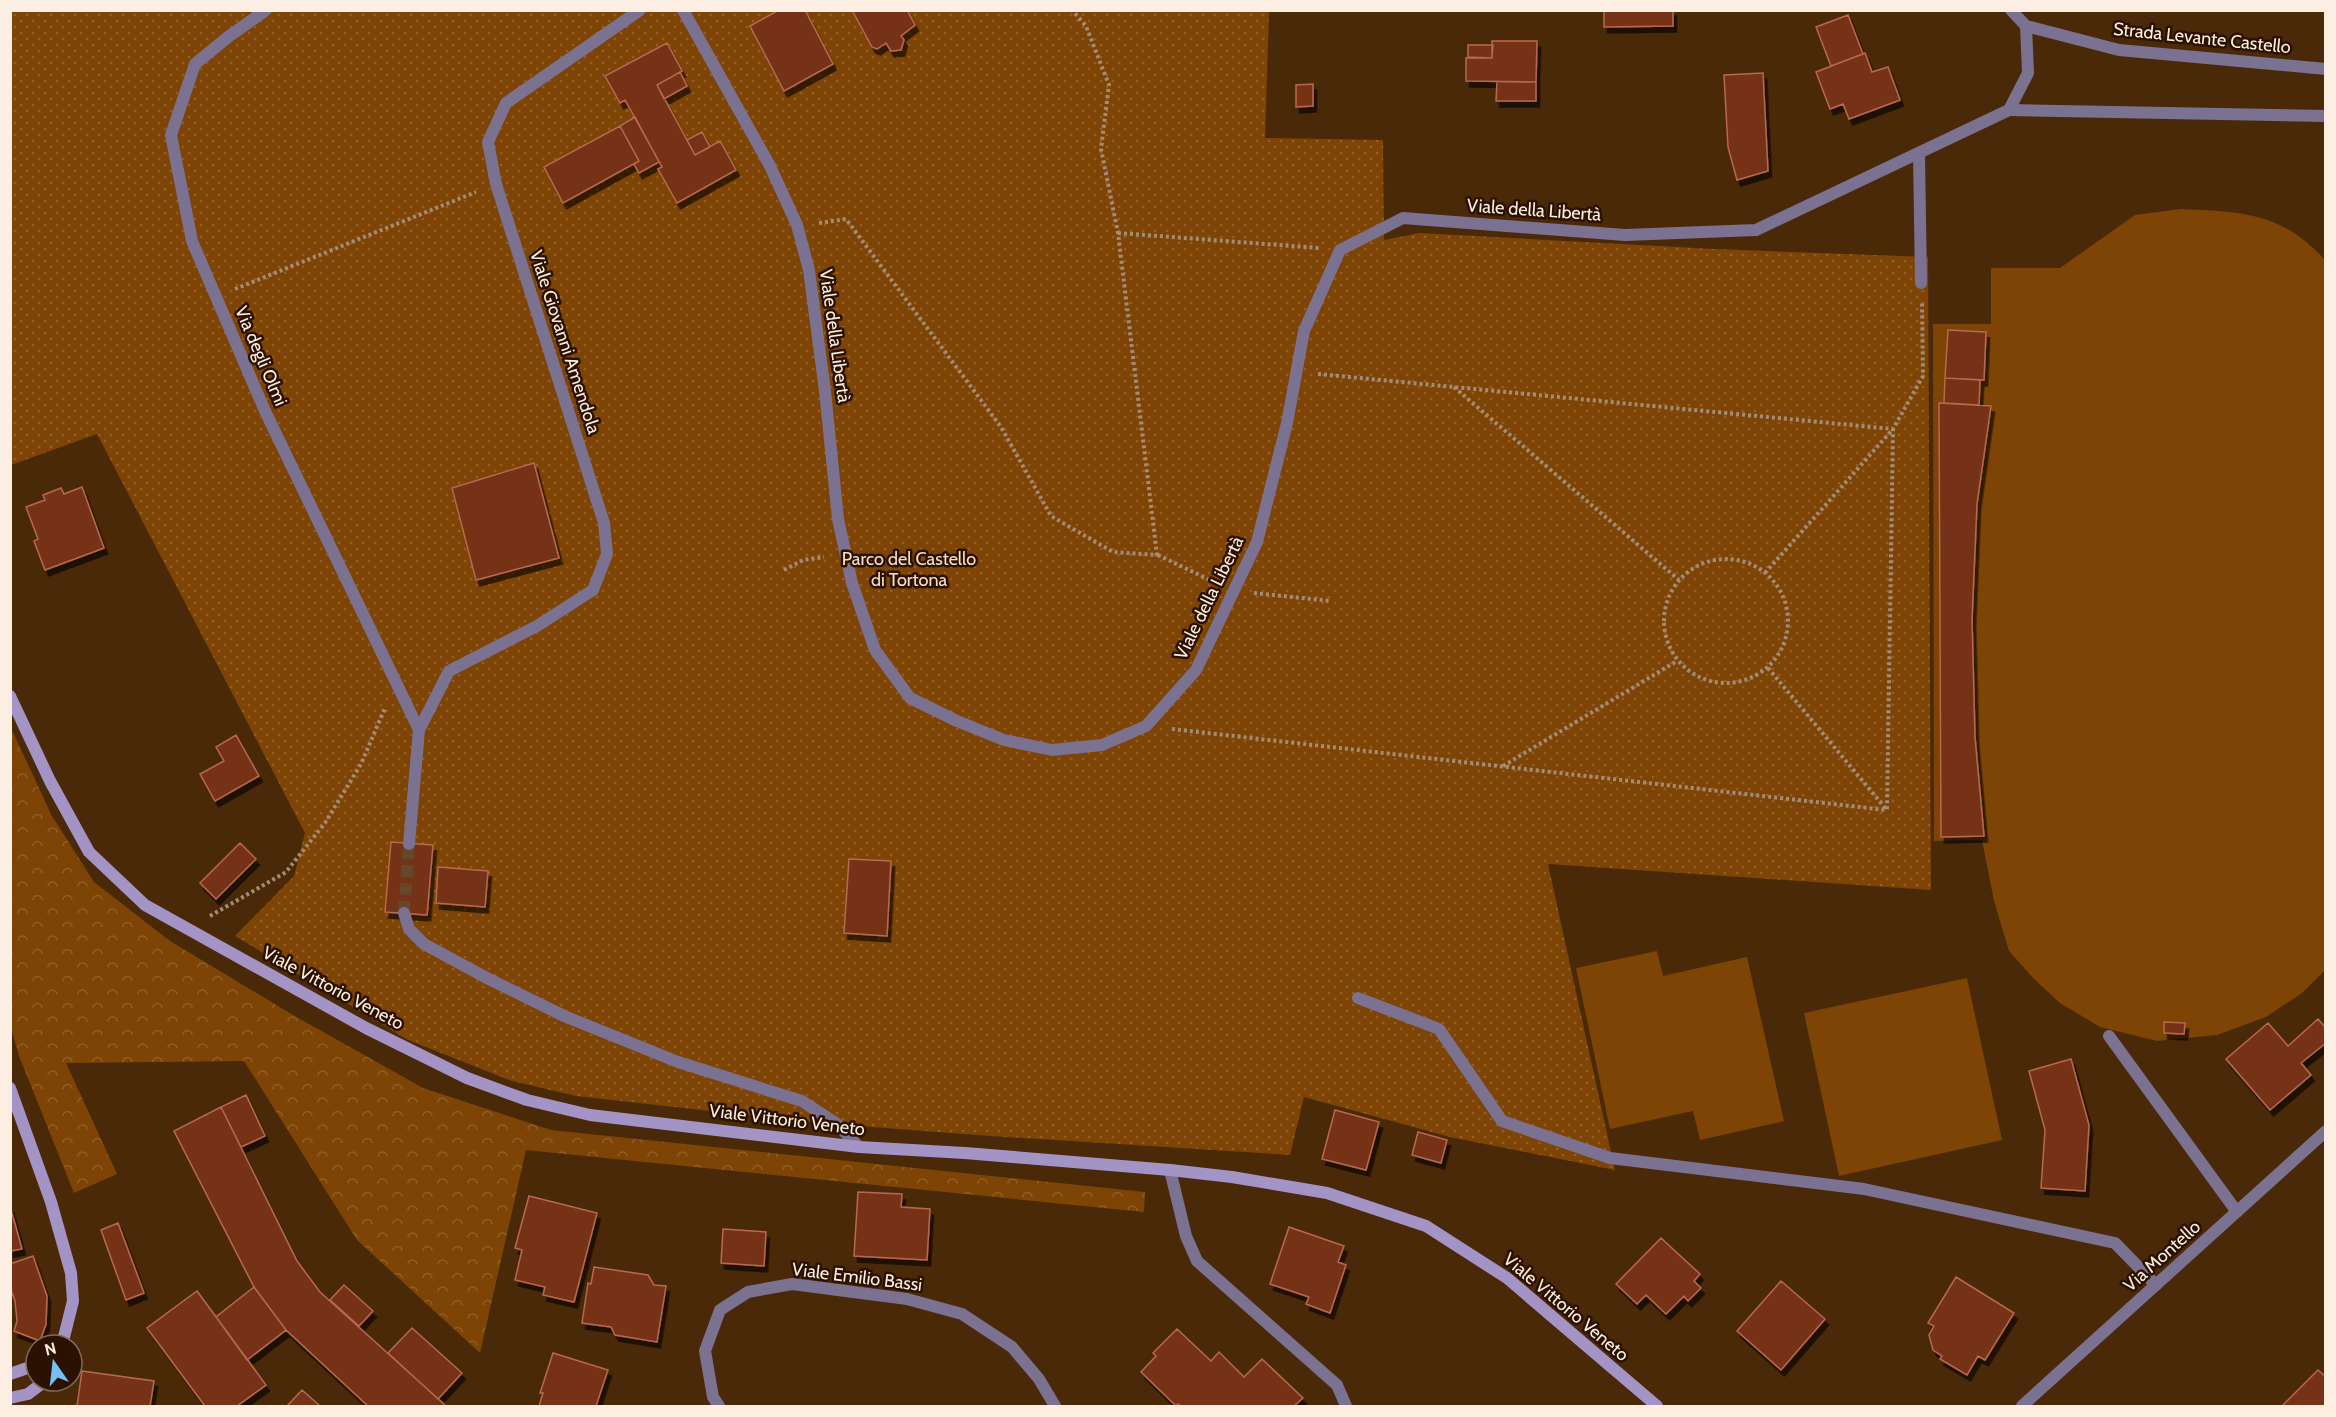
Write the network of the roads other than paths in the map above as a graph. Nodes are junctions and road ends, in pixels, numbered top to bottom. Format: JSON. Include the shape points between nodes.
{"nodes":[{"id":1,"x":266,"y":10,"type":"edge"},
{"id":2,"x":640,"y":10,"type":"edge"},
{"id":3,"x":683,"y":10,"type":"edge"},
{"id":4,"x":2012,"y":10,"type":"edge"},
{"id":5,"x":2026,"y":26,"type":"junction"},
{"id":6,"x":2325,"y":69,"type":"edge"},
{"id":7,"x":2009,"y":110,"type":"junction"},
{"id":8,"x":2325,"y":116,"type":"edge"},
{"id":9,"x":1919,"y":153,"type":"junction"},
{"id":10,"x":1921,"y":283,"type":"road end"},
{"id":11,"x":10,"y":696,"type":"edge"},
{"id":12,"x":419,"y":730,"type":"junction"},
{"id":13,"x":409,"y":844,"type":"tunnel mouth"},
{"id":14,"x":404,"y":913,"type":"tunnel mouth"},
{"id":15,"x":1358,"y":998,"type":"dead end"},
{"id":16,"x":2109,"y":1036,"type":"dead end"},
{"id":17,"x":10,"y":1088,"type":"edge"},
{"id":18,"x":2325,"y":1131,"type":"edge"},
{"id":19,"x":859,"y":1147,"type":"junction"},
{"id":20,"x":1170,"y":1170,"type":"junction"},
{"id":21,"x":2237,"y":1212,"type":"junction"},
{"id":22,"x":2156,"y":1285,"type":"junction"},
{"id":23,"x":65,"y":1333,"type":"edge"},
{"id":24,"x":29,"y":1393,"type":"edge"},
{"id":25,"x":10,"y":1398,"type":"edge"},
{"id":26,"x":719,"y":1407,"type":"edge"},
{"id":27,"x":1055,"y":1407,"type":"edge"},
{"id":28,"x":1346,"y":1407,"type":"edge"},
{"id":29,"x":1657,"y":1407,"type":"edge"},
{"id":30,"x":2022,"y":1407,"type":"edge"}],
"edges":[{"from":1,"to":12,"type":"street","name":"Via degli Olmi","via":[[195,64],[171,135],[192,241],[265,411]]},
{"from":2,"to":12,"type":"street","name":"Viale Giovanni Amendola","via":[[506,103],[488,142],[496,184],[604,523],[607,554],[593,590],[537,626],[449,671]]},
{"from":3,"to":9,"type":"street","name":"Viale della Libertà","via":[[770,166],[797,225],[809,270],[838,519],[852,583],[875,650],[910,698],[1004,740],[1052,750],[1102,745],[1146,726],[1196,670],[1257,542],[1287,423],[1304,331],[1340,250],[1403,219],[1625,235],[1756,230]]},
{"from":4,"to":5,"type":"street"},
{"from":5,"to":6,"type":"street","name":"Strada Levante Castello","via":[[2119,50]]},
{"from":5,"to":7,"type":"street","via":[[2028,73]]},
{"from":7,"to":8,"type":"street"},
{"from":7,"to":9,"type":"street","name":"Viale della Libertà"},
{"from":9,"to":10,"type":"street"},
{"from":11,"to":19,"type":"street","name":"Viale Vittorio Veneto","via":[[89,852],[145,905],[366,1028],[467,1078],[527,1100],[590,1115]]},
{"from":12,"to":13,"type":"street"},
{"from":14,"to":19,"type":"street","via":[[409,929],[424,944],[484,977],[564,1016],[678,1062],[802,1101],[837,1124]]},
{"from":15,"to":22,"type":"street","via":[[1439,1029],[1502,1121],[1610,1158],[1864,1189],[2115,1243]]},
{"from":16,"to":21,"type":"street"},
{"from":17,"to":23,"type":"street","via":[[51,1202],[70,1274],[73,1301]]},
{"from":18,"to":21,"type":"street","name":"Via Montello"},
{"from":19,"to":20,"type":"street","name":"Viale Vittorio Veneto"},
{"from":20,"to":28,"type":"street","via":[[1186,1236],[1197,1261],[1337,1385]]},
{"from":20,"to":29,"type":"street","name":"Viale Vittorio Veneto","via":[[1327,1193],[1426,1226],[1507,1278]]},
{"from":21,"to":22,"type":"street","name":"Via Montello"},
{"from":22,"to":30,"type":"street","name":"Via Montello"},
{"from":24,"to":25,"type":"street"},
{"from":26,"to":27,"type":"street","name":"Viale Emilio Bassi","via":[[713,1396],[705,1351],[720,1310],[748,1292],[792,1284],[907,1299],[962,1314],[1012,1347],[1040,1379]]}]}
